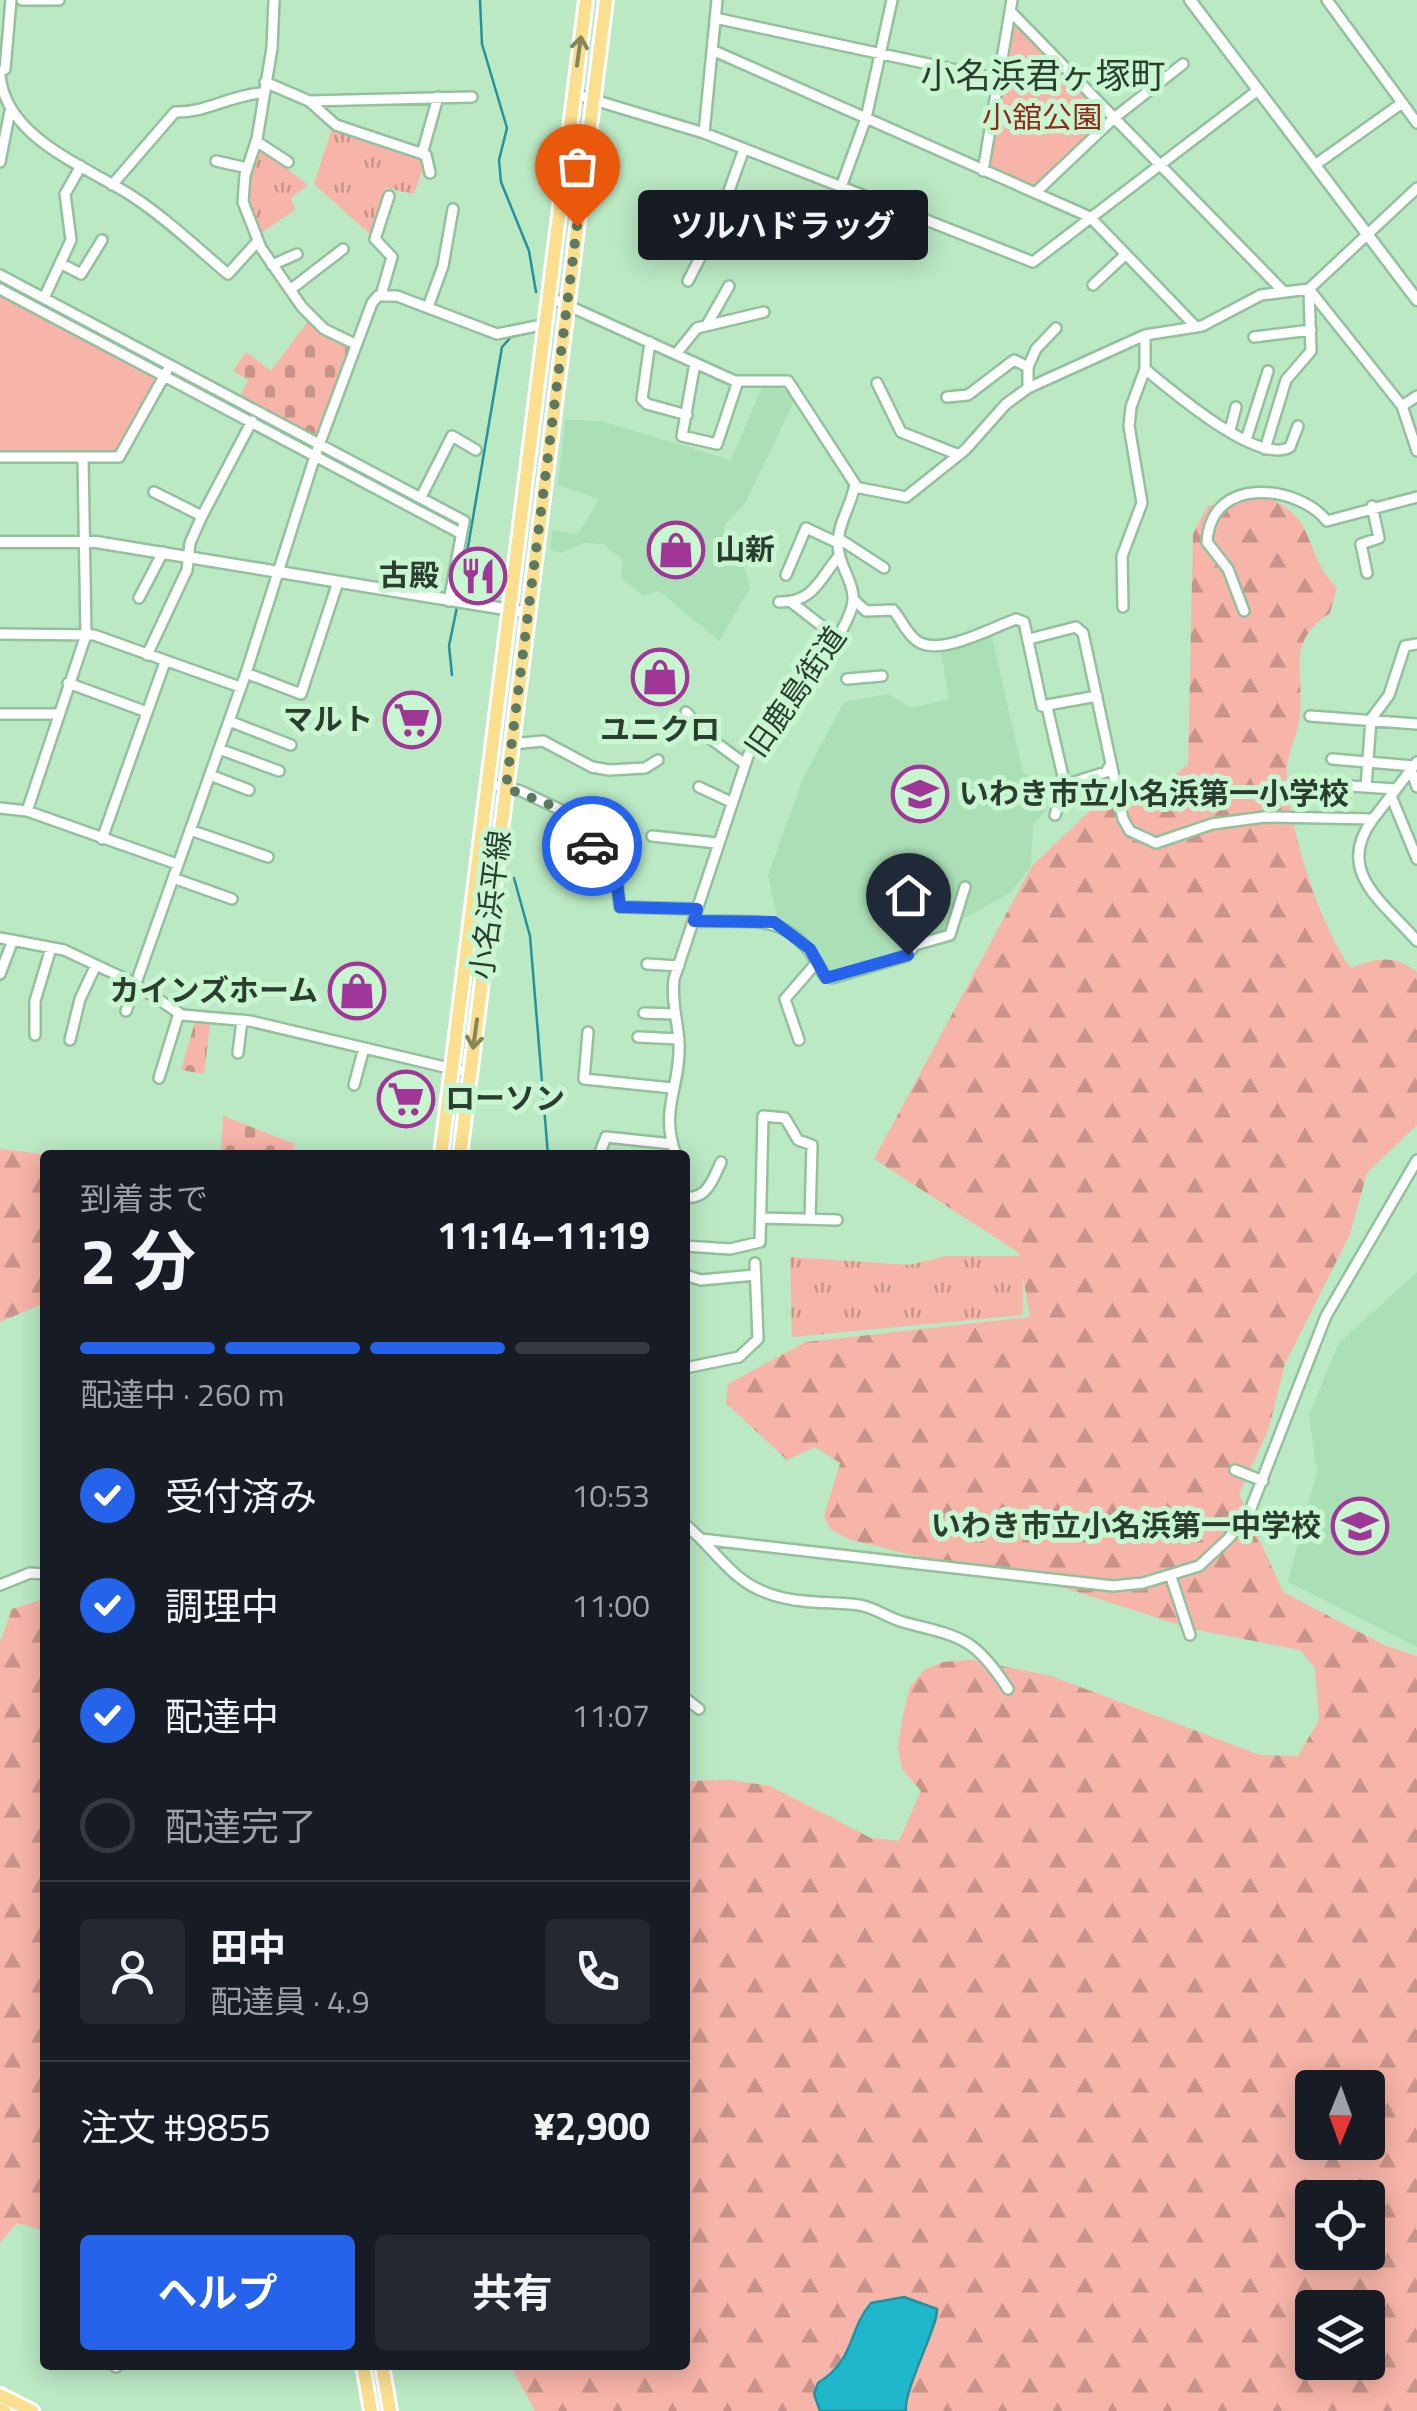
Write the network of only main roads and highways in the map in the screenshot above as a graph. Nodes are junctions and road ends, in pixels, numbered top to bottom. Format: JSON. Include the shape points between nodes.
{"nodes":[{"id":1,"x":586,"y":0,"type":"edge"},
{"id":2,"x":606,"y":0,"type":"edge"},
{"id":3,"x":442,"y":1150,"type":"edge"},
{"id":4,"x":461,"y":1150,"type":"edge"},
{"id":5,"x":364,"y":2370,"type":"edge"},
{"id":6,"x":383,"y":2370,"type":"edge"},
{"id":7,"x":0,"y":2395,"type":"edge"},
{"id":8,"x":32,"y":2411,"type":"edge"},
{"id":9,"x":371,"y":2411,"type":"edge"},
{"id":10,"x":390,"y":2411,"type":"edge"}],
"edges":[{"from":3,"to":1,"type":"main road","one_way":true},
{"from":2,"to":4,"type":"main road","name":"小名浜平線","one_way":true},
{"from":5,"to":9,"type":"main road"},
{"from":6,"to":10,"type":"main road"},
{"from":7,"to":8,"type":"main road"}]}
